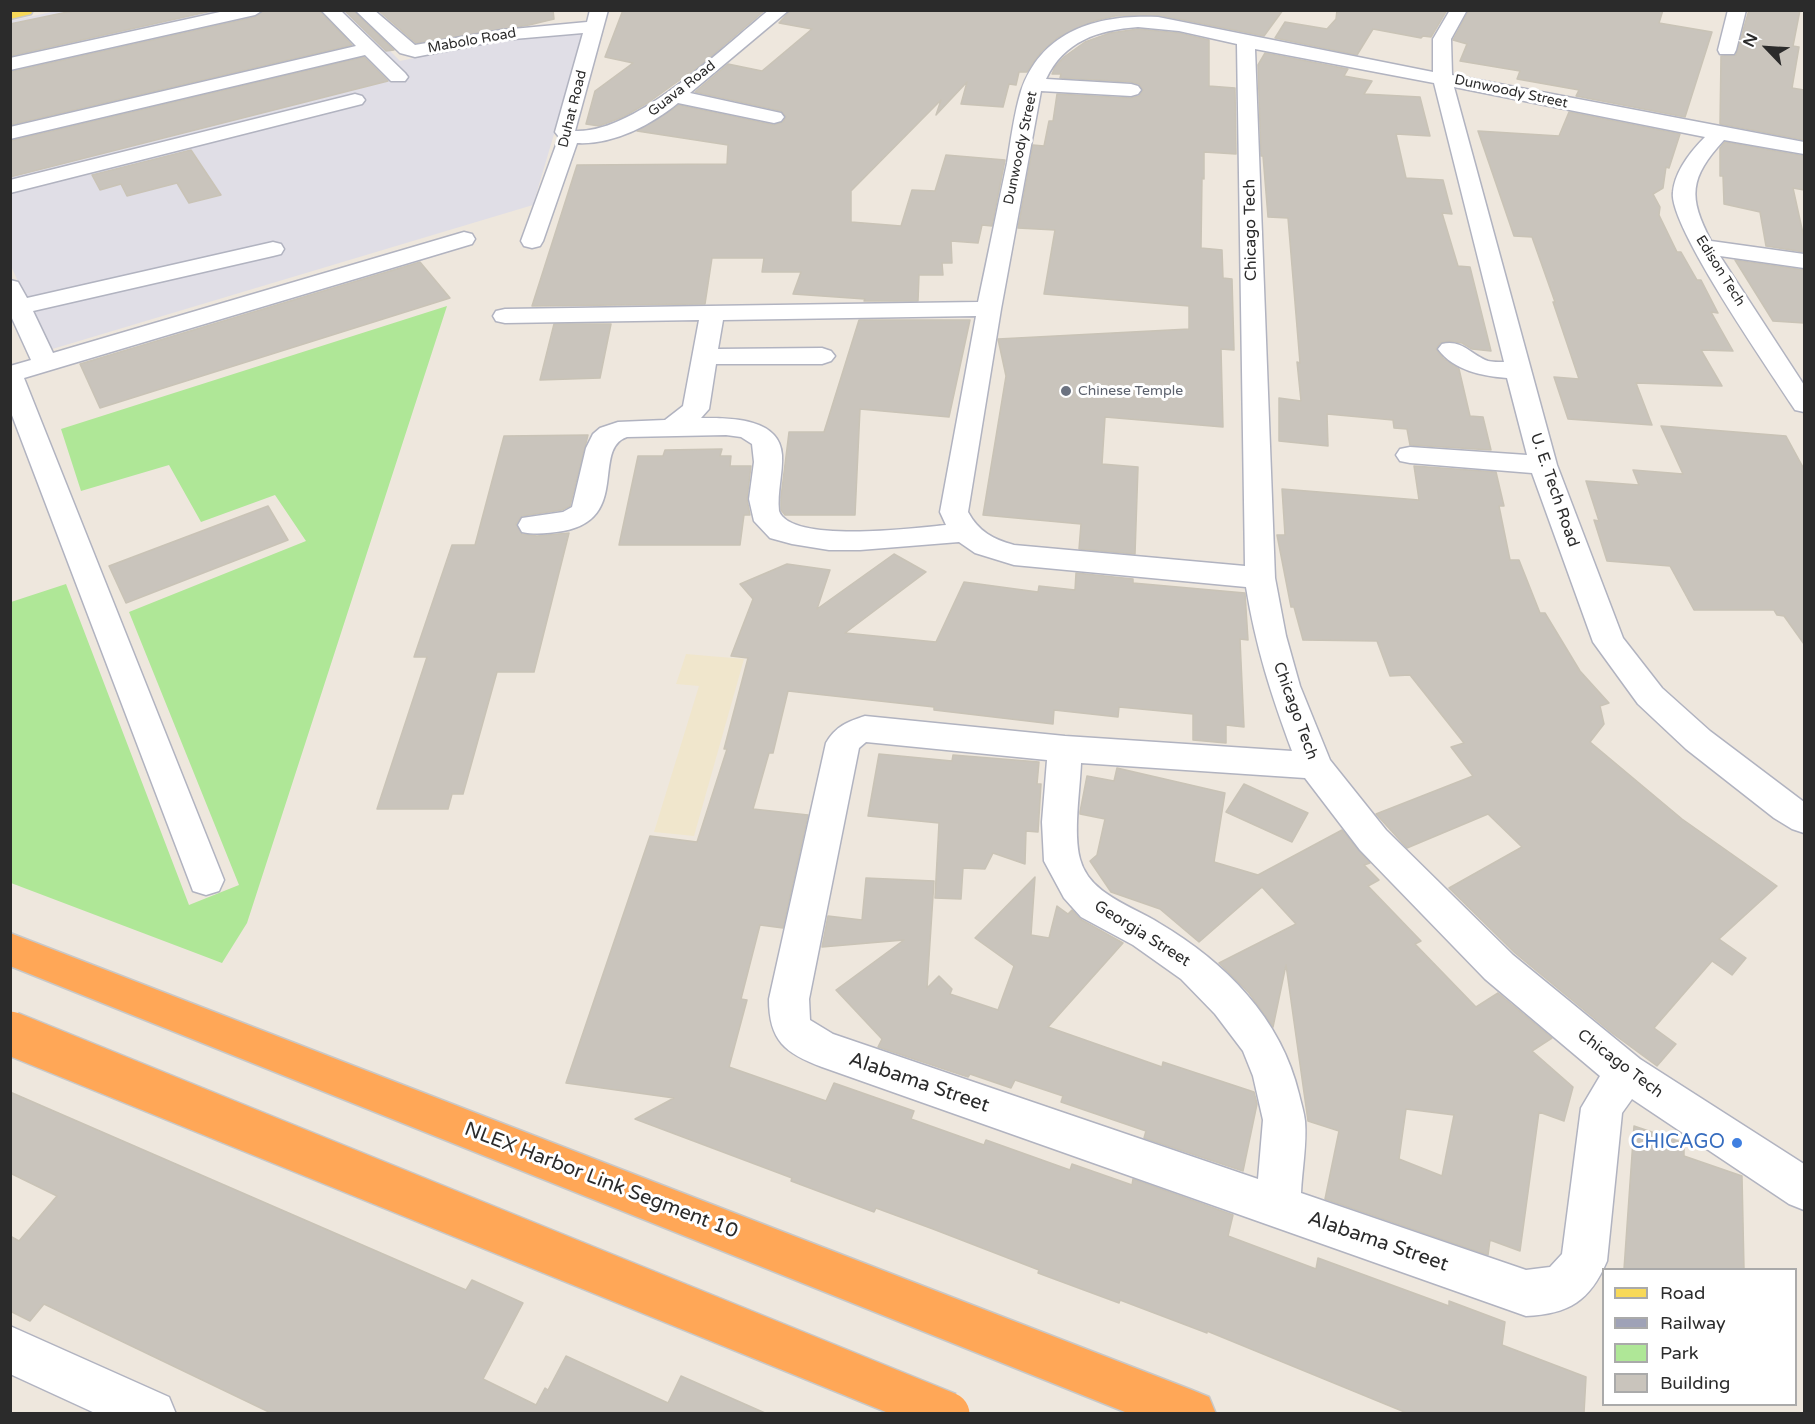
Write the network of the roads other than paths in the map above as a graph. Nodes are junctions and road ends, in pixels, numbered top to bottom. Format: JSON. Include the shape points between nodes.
{"nodes":[{"id":1,"x":26,"y":10,"type":"edge"},
{"id":2,"x":255,"y":10,"type":"edge"},
{"id":3,"x":329,"y":10,"type":"edge"},
{"id":4,"x":363,"y":10,"type":"edge"},
{"id":5,"x":781,"y":10,"type":"edge"},
{"id":6,"x":1460,"y":10,"type":"edge"},
{"id":7,"x":1737,"y":10,"type":"edge"},
{"id":8,"x":10,"y":14,"type":"edge"},
{"id":9,"x":597,"y":19,"type":"edge"},
{"id":10,"x":1246,"y":42,"type":"junction"},
{"id":11,"x":367,"y":49,"type":"junction"},
{"id":12,"x":1727,"y":50,"type":"dead end"},
{"id":13,"x":10,"y":64,"type":"edge"},
{"id":14,"x":398,"y":77,"type":"dead end"},
{"id":15,"x":1442,"y":78,"type":"junction"},
{"id":16,"x":1034,"y":84,"type":"junction"},
{"id":17,"x":1131,"y":90,"type":"dead end"},
{"id":18,"x":674,"y":96,"type":"junction"},
{"id":19,"x":355,"y":100,"type":"dead end"},
{"id":20,"x":774,"y":117,"type":"dead end"},
{"id":21,"x":10,"y":133,"type":"edge"},
{"id":22,"x":1719,"y":134,"type":"junction"},
{"id":23,"x":569,"y":137,"type":"junction"},
{"id":24,"x":1804,"y":148,"type":"edge"},
{"id":25,"x":10,"y":187,"type":"edge"},
{"id":26,"x":464,"y":239,"type":"dead end"},
{"id":27,"x":532,"y":241,"type":"dead end"},
{"id":28,"x":1703,"y":247,"type":"junction"},
{"id":29,"x":273,"y":249,"type":"dead end"},
{"id":30,"x":1804,"y":261,"type":"edge"},
{"id":31,"x":16,"y":297,"type":"edge"},
{"id":32,"x":988,"y":309,"type":"junction"},
{"id":33,"x":713,"y":313,"type":"junction"},
{"id":34,"x":505,"y":316,"type":"dead end"},
{"id":35,"x":1450,"y":349,"type":"dead end"},
{"id":36,"x":822,"y":356,"type":"dead end"},
{"id":37,"x":704,"y":357,"type":"junction"},
{"id":38,"x":45,"y":363,"type":"junction"},
{"id":39,"x":1518,"y":371,"type":"junction"},
{"id":40,"x":10,"y":375,"type":"edge"},
{"id":41,"x":1804,"y":404,"type":"edge"},
{"id":42,"x":664,"y":428,"type":"junction"},
{"id":43,"x":1410,"y":454,"type":"dead end"},
{"id":44,"x":1543,"y":465,"type":"junction"},
{"id":45,"x":532,"y":525,"type":"dead end"},
{"id":46,"x":963,"y":532,"type":"junction"},
{"id":47,"x":1260,"y":578,"type":"junction"},
{"id":48,"x":1065,"y":749,"type":"junction"},
{"id":49,"x":1315,"y":766,"type":"junction"},
{"id":50,"x":1804,"y":819,"type":"edge"},
{"id":51,"x":206,"y":880,"type":"dead end"},
{"id":52,"x":10,"y":949,"type":"edge"},
{"id":53,"x":10,"y":1033,"type":"edge"},
{"id":54,"x":1626,"y":1072,"type":"junction"},
{"id":55,"x":1804,"y":1190,"type":"edge"},
{"id":56,"x":1278,"y":1208,"type":"junction"},
{"id":57,"x":10,"y":1350,"type":"edge"},
{"id":58,"x":152,"y":1413,"type":"edge"},
{"id":59,"x":948,"y":1413,"type":"edge"},
{"id":60,"x":1192,"y":1413,"type":"edge"}],
"edges":[{"from":1,"to":8,"type":"main road"},
{"from":2,"to":13,"type":"street"},
{"from":3,"to":11,"type":"street"},
{"from":4,"to":9,"type":"street","name":"Mabolo Road","via":[[415,51]]},
{"from":5,"to":18,"type":"street","name":"Guava Road"},
{"from":6,"to":15,"type":"street","name":"U. E. Tech Road","via":[[1442,39]]},
{"from":7,"to":12,"type":"street"},
{"from":9,"to":23,"type":"street","name":"Duhat Road","via":[[565,132]]},
{"from":10,"to":15,"type":"street","name":"Dunwoody Street"},
{"from":10,"to":16,"type":"street","name":"Dunwoody Street","via":[[1178,26],[1119,23],[1069,38],[1054,50]]},
{"from":10,"to":47,"type":"street","name":"Chicago Tech"},
{"from":11,"to":14,"type":"street"},
{"from":11,"to":21,"type":"street"},
{"from":15,"to":22,"type":"street","name":"Dunwoody Street"},
{"from":15,"to":39,"type":"street","name":"U. E. Tech Road"},
{"from":16,"to":17,"type":"street"},
{"from":16,"to":32,"type":"street","name":"Dunwoody Street"},
{"from":18,"to":20,"type":"street"},
{"from":18,"to":23,"type":"street","name":"Guava Road","via":[[627,127],[582,138]]},
{"from":19,"to":25,"type":"street"},
{"from":22,"to":24,"type":"street","name":"Dunwoody Street"},
{"from":22,"to":28,"type":"street","name":"Edison Tech","via":[[1696,162],[1683,193],[1688,218]]},
{"from":23,"to":27,"type":"street","name":"Duhat Road"},
{"from":26,"to":38,"type":"street"},
{"from":28,"to":30,"type":"street"},
{"from":28,"to":41,"type":"street","name":"Edison Tech"},
{"from":29,"to":31,"type":"street"},
{"from":31,"to":38,"type":"street"},
{"from":32,"to":33,"type":"street"},
{"from":32,"to":46,"type":"street","name":"Dunwoody Street","via":[[954,512]]},
{"from":33,"to":34,"type":"street"},
{"from":33,"to":37,"type":"street"},
{"from":35,"to":39,"type":"street","via":[[1482,368]]},
{"from":36,"to":37,"type":"street"},
{"from":37,"to":42,"type":"street","via":[[696,409]]},
{"from":38,"to":40,"type":"street"},
{"from":39,"to":44,"type":"street","name":"U. E. Tech Road"},
{"from":40,"to":51,"type":"street"},
{"from":42,"to":45,"type":"street","via":[[621,429],[611,434],[602,442],[582,515],[570,522]]},
{"from":42,"to":46,"type":"street","via":[[736,428],[759,435],[769,453],[764,511],[769,523],[786,534],[825,541],[919,538]]},
{"from":43,"to":44,"type":"street"},
{"from":44,"to":50,"type":"street","name":"U. E. Tech Road","via":[[1609,642],[1650,696],[1698,740]]},
{"from":46,"to":47,"type":"street","via":[[982,546],[1014,555]]},
{"from":47,"to":49,"type":"street","name":"Chicago Tech","via":[[1284,686]]},
{"from":48,"to":49,"type":"street","name":"Alabama Street"},
{"from":48,"to":56,"type":"street","name":"Georgia Street","via":[[1060,822],[1062,861],[1077,887],[1094,906],[1146,934],[1194,967],[1259,1040],[1274,1076],[1284,1120]]},
{"from":48,"to":56,"type":"street","name":"Alabama Street","via":[[865,729],[853,733],[843,743],[789,999],[788,1020],[798,1037],[822,1049]]},
{"from":49,"to":54,"type":"street","name":"Chicago Tech","via":[[1373,840],[1415,885],[1499,967]]},
{"from":52,"to":60,"type":"highway","name":"NLEX Harbor Link Segment 10"},
{"from":53,"to":59,"type":"highway","bridge":true},
{"from":54,"to":55,"type":"street","name":"Chicago Tech"},
{"from":54,"to":56,"type":"street","name":"Alabama Street","via":[[1602,1108],[1584,1261],[1571,1281],[1552,1292],[1526,1293]]},
{"from":57,"to":58,"type":"street"}]}
